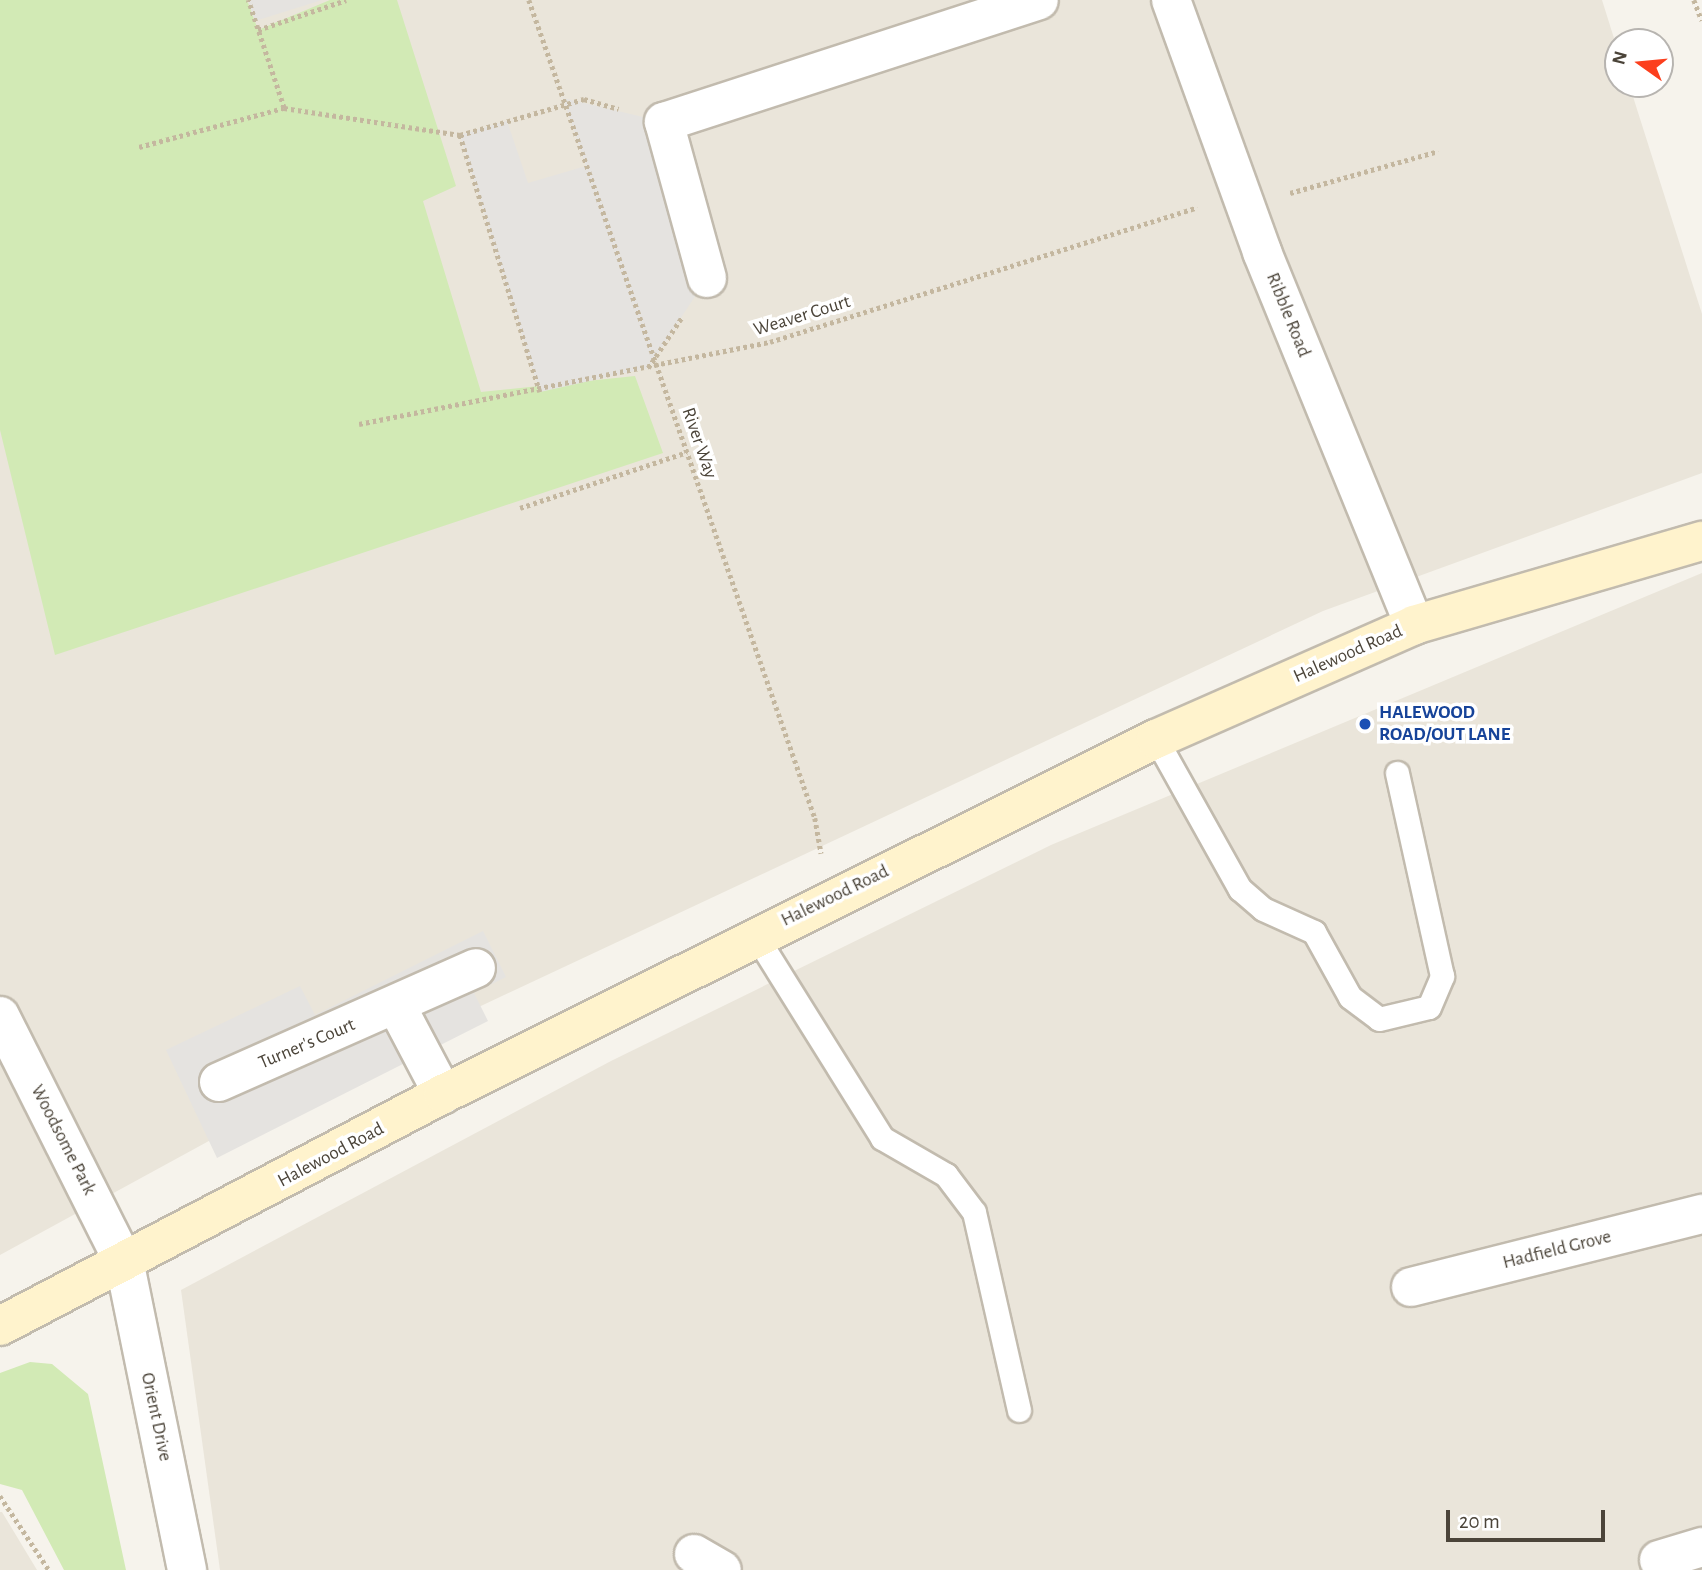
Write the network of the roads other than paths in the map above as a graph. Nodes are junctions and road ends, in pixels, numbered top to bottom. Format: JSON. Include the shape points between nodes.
{"nodes":[{"id":1,"x":1039,"y":0,"type":"edge"},
{"id":2,"x":1171,"y":0,"type":"edge"},
{"id":3,"x":707,"y":278,"type":"road end"},
{"id":4,"x":1702,"y":541,"type":"edge"},
{"id":5,"x":1414,"y":625,"type":"junction"},
{"id":6,"x":1156,"y":739,"type":"junction"},
{"id":7,"x":1397,"y":773,"type":"dead end"},
{"id":8,"x":756,"y":936,"type":"junction"},
{"id":9,"x":477,"y":968,"type":"dead end"},
{"id":10,"x":396,"y":1005,"type":"junction"},
{"id":11,"x":0,"y":1016,"type":"edge"},
{"id":12,"x":219,"y":1082,"type":"dead end"},
{"id":13,"x":443,"y":1094,"type":"junction"},
{"id":14,"x":1702,"y":1214,"type":"edge"},
{"id":15,"x":125,"y":1265,"type":"junction"},
{"id":16,"x":1411,"y":1287,"type":"dead end"},
{"id":17,"x":0,"y":1326,"type":"edge"},
{"id":18,"x":1019,"y":1410,"type":"dead end"},
{"id":19,"x":1702,"y":1547,"type":"edge"},
{"id":20,"x":1659,"y":1560,"type":"dead end"},
{"id":21,"x":187,"y":1570,"type":"edge"}],
"edges":[{"from":1,"to":3,"type":"street","via":[[664,121]]},
{"from":2,"to":5,"type":"street","name":"Ribble Road","via":[[1243,199]]},
{"from":4,"to":5,"type":"street","name":"Halewood Road"},
{"from":5,"to":6,"type":"street","name":"Halewood Road"},
{"from":6,"to":7,"type":"lane","via":[[1240,889],[1263,909],[1314,932],[1350,997],[1379,1019],[1429,1007],[1442,976]]},
{"from":6,"to":8,"type":"street","name":"Halewood Road"},
{"from":8,"to":13,"type":"street","name":"Halewood Road"},
{"from":8,"to":18,"type":"lane","via":[[882,1138],[946,1175],[974,1212]]},
{"from":9,"to":10,"type":"street","name":"Turner's Court"},
{"from":10,"to":12,"type":"street","name":"Turner's Court"},
{"from":10,"to":13,"type":"street"},
{"from":11,"to":15,"type":"street","name":"Woodsome Park"},
{"from":13,"to":15,"type":"street","name":"Halewood Road"},
{"from":14,"to":16,"type":"street","name":"Hadfield Grove"},
{"from":15,"to":17,"type":"street","name":"Halewood Road"},
{"from":15,"to":21,"type":"street","name":"Orient Drive"},
{"from":19,"to":20,"type":"street"}]}
